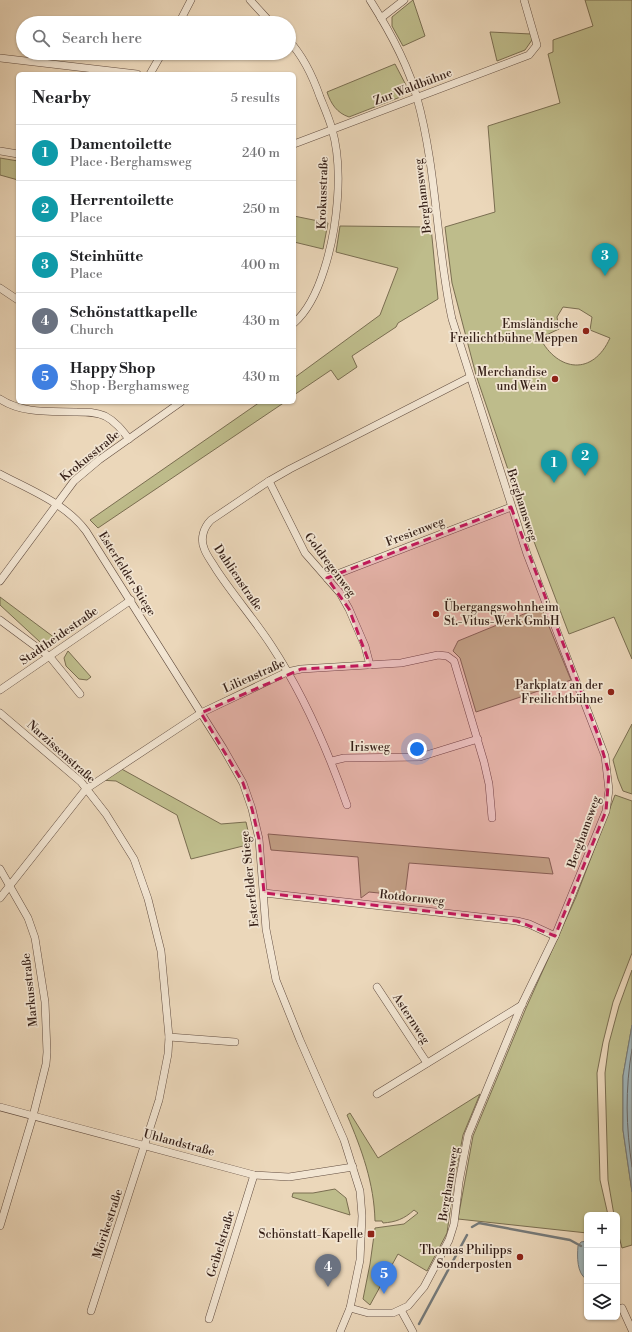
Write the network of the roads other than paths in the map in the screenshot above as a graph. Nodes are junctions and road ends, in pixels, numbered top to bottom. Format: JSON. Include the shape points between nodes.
{"nodes":[{"id":1,"x":191,"y":0,"type":"edge"},
{"id":2,"x":250,"y":0,"type":"edge"},
{"id":3,"x":370,"y":0,"type":"edge"},
{"id":4,"x":404,"y":0,"type":"edge"},
{"id":5,"x":524,"y":0,"type":"edge"},
{"id":6,"x":183,"y":16,"type":"edge"},
{"id":7,"x":265,"y":16,"type":"edge"},
{"id":8,"x":381,"y":18,"type":"junction"},
{"id":9,"x":296,"y":51,"type":"edge"},
{"id":10,"x":0,"y":58,"type":"edge"},
{"id":11,"x":16,"y":60,"type":"edge"},
{"id":12,"x":17,"y":60,"type":"edge"},
{"id":13,"x":158,"y":60,"type":"edge"},
{"id":14,"x":120,"y":72,"type":"edge"},
{"id":15,"x":151,"y":72,"type":"edge"},
{"id":16,"x":417,"y":97,"type":"junction"},
{"id":17,"x":332,"y":130,"type":"junction"},
{"id":18,"x":296,"y":143,"type":"edge"},
{"id":19,"x":0,"y":151,"type":"edge"},
{"id":20,"x":16,"y":154,"type":"edge"},
{"id":21,"x":0,"y":288,"type":"edge"},
{"id":22,"x":16,"y":299,"type":"edge"},
{"id":23,"x":296,"y":320,"type":"edge"},
{"id":24,"x":470,"y":377,"type":"junction"},
{"id":25,"x":0,"y":399,"type":"edge"},
{"id":26,"x":178,"y":404,"type":"edge"},
{"id":27,"x":129,"y":439,"type":"junction"},
{"id":28,"x":0,"y":474,"type":"edge"},
{"id":29,"x":269,"y":481,"type":"junction"},
{"id":30,"x":56,"y":504,"type":"junction"},
{"id":31,"x":511,"y":507,"type":"junction"},
{"id":32,"x":327,"y":578,"type":"junction"},
{"id":33,"x":0,"y":581,"type":"edge"},
{"id":34,"x":131,"y":600,"type":"junction"},
{"id":35,"x":0,"y":620,"type":"edge"},
{"id":36,"x":50,"y":657,"type":"junction"},
{"id":37,"x":370,"y":665,"type":"junction"},
{"id":38,"x":287,"y":672,"type":"junction"},
{"id":39,"x":0,"y":690,"type":"edge"},
{"id":40,"x":80,"y":694,"type":"dead end"},
{"id":41,"x":0,"y":713,"type":"edge"},
{"id":42,"x":201,"y":713,"type":"junction"},
{"id":43,"x":478,"y":739,"type":"junction"},
{"id":44,"x":332,"y":761,"type":"junction"},
{"id":45,"x":86,"y":789,"type":"junction"},
{"id":46,"x":347,"y":805,"type":"dead end"},
{"id":47,"x":492,"y":818,"type":"dead end"},
{"id":48,"x":0,"y":869,"type":"edge"},
{"id":49,"x":10,"y":885,"type":"junction"},
{"id":50,"x":264,"y":893,"type":"junction"},
{"id":51,"x":0,"y":898,"type":"edge"},
{"id":52,"x":555,"y":936,"type":"junction"},
{"id":53,"x":377,"y":987,"type":"dead end"},
{"id":54,"x":522,"y":1004,"type":"junction"},
{"id":55,"x":169,"y":1037,"type":"junction"},
{"id":56,"x":235,"y":1042,"type":"dead end"},
{"id":57,"x":427,"y":1063,"type":"junction"},
{"id":58,"x":377,"y":1094,"type":"dead end"},
{"id":59,"x":0,"y":1107,"type":"edge"},
{"id":60,"x":33,"y":1116,"type":"junction"},
{"id":61,"x":146,"y":1145,"type":"junction"},
{"id":62,"x":353,"y":1167,"type":"junction"},
{"id":63,"x":254,"y":1175,"type":"junction"},
{"id":64,"x":0,"y":1226,"type":"edge"},
{"id":65,"x":350,"y":1308,"type":"junction"},
{"id":66,"x":622,"y":1308,"type":"dead end"},
{"id":67,"x":401,"y":1310,"type":"junction"},
{"id":68,"x":91,"y":1311,"type":"dead end"},
{"id":69,"x":209,"y":1320,"type":"dead end"},
{"id":70,"x":632,"y":1330,"type":"edge"},
{"id":71,"x":340,"y":1332,"type":"edge"},
{"id":72,"x":413,"y":1332,"type":"edge"}],
"edges":[{"from":1,"to":6,"type":"street"},
{"from":2,"to":7,"type":"street"},
{"from":3,"to":8,"type":"street","name":"Berghamsweg"},
{"from":4,"to":8,"type":"street"},
{"from":5,"to":16,"type":"street","name":"Zur Waldbühne","via":[[536,45],[529,55]]},
{"from":8,"to":16,"type":"street","name":"Berghamsweg"},
{"from":9,"to":17,"type":"street","name":"Krokusstraße","via":[[308,69]]},
{"from":10,"to":11,"type":"street"},
{"from":12,"to":14,"type":"street"},
{"from":13,"to":15,"type":"street"},
{"from":16,"to":17,"type":"street","name":"Zur Waldbühne"},
{"from":16,"to":24,"type":"street","name":"Berghamsweg","via":[[429,155],[444,286]]},
{"from":17,"to":18,"type":"street","name":"Zur Waldbühne"},
{"from":17,"to":23,"type":"street","name":"Krokusstraße","via":[[337,161],[337,204],[331,245],[320,283]]},
{"from":19,"to":20,"type":"street"},
{"from":21,"to":22,"type":"street"},
{"from":24,"to":29,"type":"street","name":"Dahlienstraße"},
{"from":24,"to":31,"type":"street","name":"Berghamsweg"},
{"from":25,"to":27,"type":"street","via":[[7,404],[39,411],[94,412],[114,422]]},
{"from":26,"to":27,"type":"street","name":"Krokusstraße"},
{"from":27,"to":30,"type":"street","name":"Krokusstraße","via":[[74,481]]},
{"from":28,"to":30,"type":"street","name":"Esterfelder Stiege"},
{"from":29,"to":32,"type":"street","name":"Goldregenweg","via":[[305,553]]},
{"from":29,"to":38,"type":"street","name":"Dahlienstraße","via":[[211,520],[204,531],[202,543],[227,585]]},
{"from":30,"to":33,"type":"street","name":"Krokusstraße"},
{"from":30,"to":34,"type":"street","name":"Esterfelder Stiege","via":[[74,517],[86,531]]},
{"from":31,"to":32,"type":"street","name":"Fresienweg"},
{"from":31,"to":52,"type":"street","name":"Berghamsweg","via":[[598,735],[609,773],[609,799],[606,811]]},
{"from":32,"to":37,"type":"street","name":"Goldregenweg","via":[[349,609],[366,646]]},
{"from":34,"to":36,"type":"street","name":"Stadtheidestraße"},
{"from":34,"to":42,"type":"street","name":"Esterfelder Stiege"},
{"from":35,"to":36,"type":"street"},
{"from":36,"to":39,"type":"street","name":"Stadtheidestraße"},
{"from":36,"to":40,"type":"street"},
{"from":37,"to":38,"type":"street","name":"Lilienstraße"},
{"from":37,"to":43,"type":"street","name":"Lilienstraße","via":[[413,661],[438,655],[451,658],[457,668]]},
{"from":38,"to":42,"type":"street","name":"Lilienstraße"},
{"from":38,"to":44,"type":"street","name":"Dahlienstraße","via":[[298,688]]},
{"from":41,"to":45,"type":"street","name":"Narzissenstraße"},
{"from":42,"to":45,"type":"street","name":"Lilienstraße"},
{"from":42,"to":50,"type":"street","name":"Esterfelder Stiege","via":[[243,783],[260,839]]},
{"from":43,"to":44,"type":"street","name":"Irisweg","via":[[416,757],[344,758]]},
{"from":43,"to":47,"type":"street","name":"Lilienstraße","via":[[489,784]]},
{"from":44,"to":46,"type":"street","name":"Dahlienstraße"},
{"from":45,"to":49,"type":"street","name":"Lilienstraße"},
{"from":45,"to":55,"type":"street","name":"Narzissenstraße","via":[[106,814],[134,858],[148,899],[161,951]]},
{"from":48,"to":49,"type":"street","name":"Markusstraße"},
{"from":49,"to":51,"type":"street","name":"Lilienstraße"},
{"from":49,"to":60,"type":"street","name":"Markusstraße","via":[[28,918],[35,938],[45,1002],[46,1064]]},
{"from":50,"to":52,"type":"street","name":"Rotdornweg","via":[[517,921]]},
{"from":50,"to":62,"type":"street","name":"Esterfelder Stiege","via":[[266,929],[276,980]]},
{"from":52,"to":54,"type":"street","name":"Berghamsweg"},
{"from":53,"to":57,"type":"street","name":"Asternweg"},
{"from":54,"to":57,"type":"street"},
{"from":54,"to":67,"type":"street","name":"Berghamsweg","via":[[468,1135],[454,1224],[449,1240],[418,1296]]},
{"from":55,"to":56,"type":"street"},
{"from":55,"to":61,"type":"street","name":"Narzissenstraße","via":[[159,1100]]},
{"from":57,"to":58,"type":"street"},
{"from":59,"to":60,"type":"street","name":"Uhlandstraße"},
{"from":60,"to":61,"type":"street","name":"Uhlandstraße"},
{"from":60,"to":64,"type":"street","name":"Markusstraße"},
{"from":61,"to":63,"type":"street","name":"Uhlandstraße"},
{"from":61,"to":68,"type":"street","name":"Mörikestraße"},
{"from":62,"to":63,"type":"street","name":"Uhlandstraße","via":[[289,1177]]},
{"from":62,"to":65,"type":"street","name":"Esterfelder Stiege","via":[[360,1191],[362,1235],[360,1260]]},
{"from":63,"to":69,"type":"street","name":"Geibelstraße"},
{"from":65,"to":67,"type":"street","name":"Berghamsweg","via":[[384,1314]]},
{"from":65,"to":71,"type":"street","name":"Esterfelder Stiege"},
{"from":66,"to":70,"type":"street"},
{"from":67,"to":72,"type":"street"}]}
